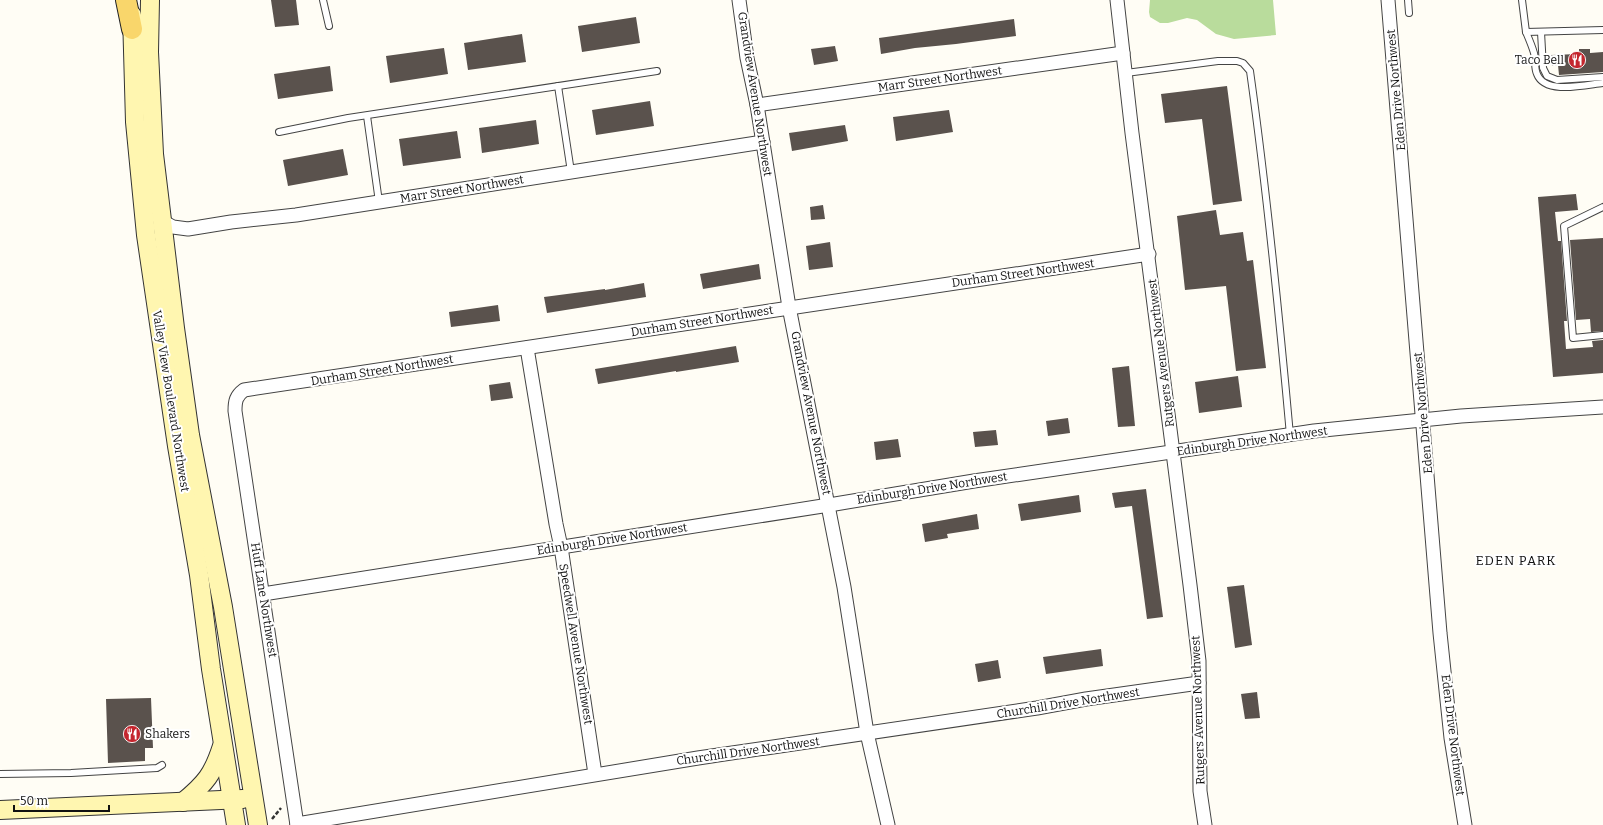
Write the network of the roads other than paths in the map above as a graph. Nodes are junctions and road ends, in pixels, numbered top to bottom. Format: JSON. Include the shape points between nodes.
{"nodes":[{"id":1,"x":126,"y":0,"type":"edge"},
{"id":2,"x":133,"y":0,"type":"edge"},
{"id":3,"x":150,"y":0,"type":"edge"},
{"id":4,"x":323,"y":0,"type":"edge"},
{"id":5,"x":740,"y":0,"type":"edge"},
{"id":6,"x":1117,"y":0,"type":"edge"},
{"id":7,"x":1388,"y":0,"type":"edge"},
{"id":8,"x":1408,"y":0,"type":"edge"},
{"id":9,"x":1522,"y":0,"type":"edge"},
{"id":10,"x":1409,"y":13,"type":"dead end"},
{"id":11,"x":329,"y":26,"type":"dead end"},
{"id":12,"x":132,"y":29,"type":"junction"},
{"id":13,"x":1603,"y":30,"type":"edge"},
{"id":14,"x":1526,"y":32,"type":"junction"},
{"id":15,"x":1541,"y":32,"type":"junction"},
{"id":16,"x":1123,"y":53,"type":"junction"},
{"id":17,"x":657,"y":71,"type":"dead end"},
{"id":18,"x":1126,"y":72,"type":"junction"},
{"id":19,"x":1603,"y":77,"type":"edge"},
{"id":20,"x":1603,"y":83,"type":"edge"},
{"id":21,"x":558,"y":86,"type":"junction"},
{"id":22,"x":757,"y":105,"type":"junction"},
{"id":23,"x":367,"y":116,"type":"junction"},
{"id":24,"x":279,"y":132,"type":"dead end"},
{"id":25,"x":763,"y":142,"type":"junction"},
{"id":26,"x":571,"y":172,"type":"junction"},
{"id":27,"x":379,"y":202,"type":"junction"},
{"id":28,"x":1603,"y":207,"type":"edge"},
{"id":29,"x":162,"y":221,"type":"junction"},
{"id":30,"x":1148,"y":254,"type":"junction"},
{"id":31,"x":789,"y":308,"type":"junction"},
{"id":32,"x":1603,"y":335,"type":"edge"},
{"id":33,"x":527,"y":348,"type":"junction"},
{"id":34,"x":256,"y":389,"type":"joint"},
{"id":35,"x":1603,"y":407,"type":"edge"},
{"id":36,"x":1423,"y":419,"type":"junction"},
{"id":37,"x":1290,"y":435,"type":"junction"},
{"id":38,"x":1173,"y":452,"type":"junction"},
{"id":39,"x":829,"y":505,"type":"junction"},
{"id":40,"x":561,"y":547,"type":"junction"},
{"id":41,"x":263,"y":594,"type":"junction"},
{"id":42,"x":1199,"y":683,"type":"junction"},
{"id":43,"x":868,"y":733,"type":"junction"},
{"id":44,"x":222,"y":745,"type":"junction"},
{"id":45,"x":162,"y":765,"type":"dead end"},
{"id":46,"x":0,"y":774,"type":"edge"},
{"id":47,"x":595,"y":774,"type":"junction"},
{"id":48,"x":253,"y":798,"type":"junction"},
{"id":49,"x":232,"y":799,"type":"junction"},
{"id":50,"x":183,"y":802,"type":"junction"},
{"id":51,"x":0,"y":810,"type":"edge"},
{"id":52,"x":297,"y":824,"type":"edge"},
{"id":53,"x":236,"y":825,"type":"edge"},
{"id":54,"x":258,"y":825,"type":"edge"},
{"id":55,"x":888,"y":825,"type":"edge"},
{"id":56,"x":1205,"y":825,"type":"edge"},
{"id":57,"x":1465,"y":825,"type":"edge"}],
"edges":[{"from":1,"to":12,"type":"main road"},
{"from":2,"to":12,"type":"main road","name":"Valley View Boulevard Northwest"},
{"from":3,"to":29,"type":"main road","name":"Valley View Boulevard Northwest","via":[[152,125]]},
{"from":4,"to":11,"type":"lane"},
{"from":5,"to":22,"type":"street","name":"Grandview Avenue Northwest","via":[[747,58]]},
{"from":6,"to":16,"type":"street","name":"Rutgers Avenue Northwest"},
{"from":7,"to":36,"type":"street","name":"Eden Drive Northwest"},
{"from":8,"to":10,"type":"lane"},
{"from":9,"to":14,"type":"lane"},
{"from":12,"to":44,"type":"main road","name":"Valley View Boulevard Northwest","via":[[135,122],[146,235],[199,575]]},
{"from":13,"to":15,"type":"lane"},
{"from":14,"to":15,"type":"lane"},
{"from":14,"to":20,"type":"lane","via":[[1539,79],[1550,87]]},
{"from":15,"to":19,"type":"lane","via":[[1543,68],[1547,76],[1557,80]]},
{"from":16,"to":18,"type":"street","name":"Rutgers Avenue Northwest"},
{"from":16,"to":22,"type":"street","name":"Marr Street Northwest"},
{"from":17,"to":21,"type":"lane"},
{"from":18,"to":30,"type":"street","name":"Rutgers Avenue Northwest"},
{"from":18,"to":37,"type":"lane","via":[[1237,60],[1250,71],[1281,332]]},
{"from":21,"to":23,"type":"lane"},
{"from":21,"to":26,"type":"lane"},
{"from":22,"to":25,"type":"street","name":"Grandview Avenue Northwest"},
{"from":23,"to":24,"type":"lane"},
{"from":23,"to":27,"type":"lane"},
{"from":25,"to":26,"type":"street","name":"Marr Street Northwest"},
{"from":25,"to":31,"type":"street","name":"Grandview Avenue Northwest"},
{"from":26,"to":27,"type":"street","name":"Marr Street Northwest"},
{"from":27,"to":29,"type":"street","name":"Marr Street Northwest","via":[[188,229],[173,227]]},
{"from":28,"to":32,"type":"lane","via":[[1564,226],[1573,338]]},
{"from":29,"to":48,"type":"main road","name":"Valley View Boulevard Northwest","via":[[190,435],[223,607]]},
{"from":30,"to":31,"type":"street","name":"Durham Street Northwest"},
{"from":30,"to":38,"type":"street","name":"Rutgers Avenue Northwest"},
{"from":31,"to":33,"type":"street","name":"Durham Street Northwest"},
{"from":31,"to":39,"type":"street","name":"Grandview Avenue Northwest"},
{"from":33,"to":34,"type":"street","name":"Durham Street Northwest"},
{"from":33,"to":40,"type":"street","name":"Speedwell Avenue Northwest"},
{"from":34,"to":41,"type":"street","name":"Huff Lane Northwest","via":[[244,390],[238,395],[235,411]]},
{"from":35,"to":36,"type":"street","name":"Edinburgh Drive Northwest"},
{"from":36,"to":37,"type":"street","name":"Edinburgh Drive Northwest"},
{"from":36,"to":57,"type":"street","name":"Eden Drive Northwest","via":[[1450,730]]},
{"from":37,"to":38,"type":"street","name":"Edinburgh Drive Northwest"},
{"from":38,"to":39,"type":"street","name":"Edinburgh Drive Northwest"},
{"from":38,"to":42,"type":"street","name":"Rutgers Avenue Northwest","via":[[1199,661]]},
{"from":39,"to":40,"type":"street","name":"Edinburgh Drive Northwest"},
{"from":39,"to":43,"type":"street","name":"Grandview Avenue Northwest"},
{"from":40,"to":41,"type":"street","name":"Edinburgh Drive Northwest"},
{"from":40,"to":47,"type":"street","name":"Speedwell Avenue Northwest"},
{"from":41,"to":52,"type":"street","name":"Huff Lane Northwest"},
{"from":42,"to":43,"type":"street","name":"Churchill Drive Northwest"},
{"from":42,"to":56,"type":"street","name":"Rutgers Avenue Northwest","via":[[1200,791]]},
{"from":43,"to":47,"type":"street","name":"Churchill Drive Northwest"},
{"from":43,"to":55,"type":"street","name":"Grandview Avenue Northwest"},
{"from":44,"to":49,"type":"main road","name":"Valley View Boulevard Northwest"},
{"from":44,"to":50,"type":"main road","via":[[207,780]]},
{"from":45,"to":46,"type":"lane","via":[[157,768],[75,773]]},
{"from":47,"to":52,"type":"street","name":"Churchill Drive Northwest"},
{"from":48,"to":49,"type":"main road"},
{"from":48,"to":54,"type":"main road","name":"Valley View Boulevard Northwest"},
{"from":49,"to":50,"type":"main road"},
{"from":49,"to":53,"type":"main road","name":"Valley View Boulevard Northwest"},
{"from":50,"to":51,"type":"main road"}]}
